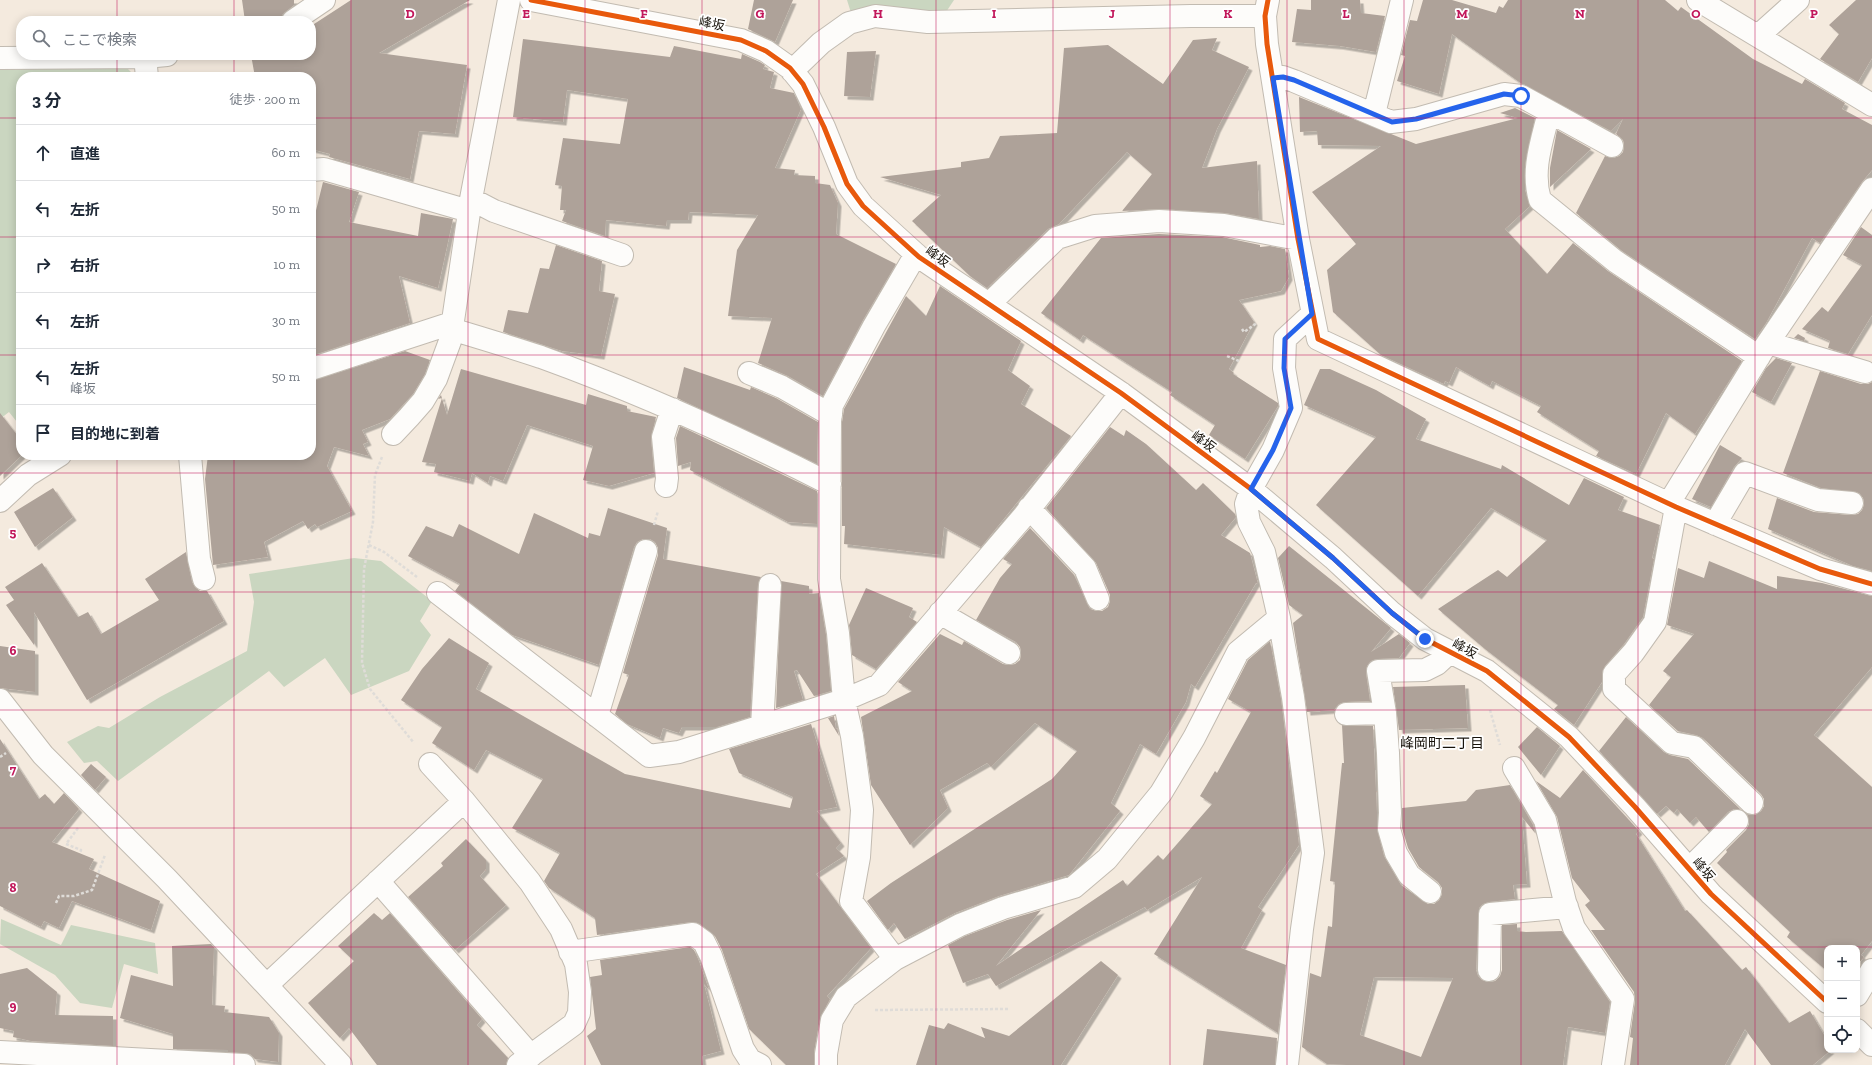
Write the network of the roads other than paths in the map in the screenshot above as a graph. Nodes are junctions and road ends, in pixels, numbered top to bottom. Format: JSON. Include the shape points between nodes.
{"nodes":[{"id":1,"x":324,"y":0,"type":"edge"},
{"id":2,"x":509,"y":0,"type":"edge"},
{"id":3,"x":531,"y":0,"type":"edge"},
{"id":4,"x":1402,"y":0,"type":"edge"},
{"id":5,"x":1698,"y":0,"type":"edge"},
{"id":6,"x":1798,"y":0,"type":"edge"},
{"id":7,"x":1267,"y":8,"type":"edge"},
{"id":8,"x":903,"y":10,"type":"edge"},
{"id":9,"x":300,"y":16,"type":"edge"},
{"id":10,"x":1758,"y":36,"type":"junction"},
{"id":11,"x":0,"y":58,"type":"edge"},
{"id":12,"x":16,"y":59,"type":"edge"},
{"id":13,"x":32,"y":60,"type":"edge"},
{"id":14,"x":159,"y":60,"type":"edge"},
{"id":15,"x":146,"y":67,"type":"edge"},
{"id":16,"x":792,"y":71,"type":"junction"},
{"id":17,"x":1273,"y":78,"type":"junction"},
{"id":18,"x":1872,"y":105,"type":"edge"},
{"id":19,"x":1549,"y":112,"type":"junction"},
{"id":20,"x":1374,"y":114,"type":"junction"},
{"id":21,"x":1612,"y":146,"type":"dead end"},
{"id":22,"x":316,"y":170,"type":"edge"},
{"id":23,"x":1872,"y":189,"type":"edge"},
{"id":24,"x":470,"y":205,"type":"junction"},
{"id":25,"x":1298,"y":238,"type":"junction"},
{"id":26,"x":916,"y":254,"type":"junction"},
{"id":27,"x":622,"y":255,"type":"dead end"},
{"id":28,"x":989,"y":304,"type":"junction"},
{"id":29,"x":1312,"y":314,"type":"junction"},
{"id":30,"x":451,"y":326,"type":"junction"},
{"id":31,"x":1763,"y":350,"type":"junction"},
{"id":32,"x":316,"y":367,"type":"edge"},
{"id":33,"x":1865,"y":372,"type":"dead end"},
{"id":34,"x":749,"y":373,"type":"dead end"},
{"id":35,"x":1121,"y":393,"type":"junction"},
{"id":36,"x":672,"y":409,"type":"junction"},
{"id":37,"x":831,"y":415,"type":"junction"},
{"id":38,"x":393,"y":434,"type":"road end"},
{"id":39,"x":52,"y":460,"type":"edge"},
{"id":40,"x":190,"y":460,"type":"edge"},
{"id":41,"x":830,"y":484,"type":"junction"},
{"id":42,"x":666,"y":486,"type":"road end"},
{"id":43,"x":1251,"y":489,"type":"junction"},
{"id":44,"x":0,"y":501,"type":"edge"},
{"id":45,"x":1852,"y":503,"type":"dead end"},
{"id":46,"x":1672,"y":505,"type":"junction"},
{"id":47,"x":1029,"y":508,"type":"junction"},
{"id":48,"x":1715,"y":524,"type":"junction"},
{"id":49,"x":646,"y":551,"type":"road end"},
{"id":50,"x":204,"y":579,"type":"dead end"},
{"id":51,"x":1872,"y":584,"type":"edge"},
{"id":52,"x":770,"y":585,"type":"dead end"},
{"id":53,"x":438,"y":593,"type":"road end"},
{"id":54,"x":1098,"y":599,"type":"dead end"},
{"id":55,"x":940,"y":613,"type":"junction"},
{"id":56,"x":1279,"y":618,"type":"junction"},
{"id":57,"x":1450,"y":652,"type":"junction"},
{"id":58,"x":1009,"y":653,"type":"dead end"},
{"id":59,"x":0,"y":700,"type":"edge"},
{"id":60,"x":844,"y":700,"type":"junction"},
{"id":61,"x":1385,"y":713,"type":"junction"},
{"id":62,"x":1346,"y":714,"type":"dead end"},
{"id":63,"x":597,"y":716,"type":"junction"},
{"id":64,"x":762,"y":726,"type":"junction"},
{"id":65,"x":430,"y":764,"type":"road end"},
{"id":66,"x":1514,"y":768,"type":"road end"},
{"id":67,"x":464,"y":801,"type":"junction"},
{"id":68,"x":1752,"y":803,"type":"dead end"},
{"id":69,"x":1737,"y":821,"type":"dead end"},
{"id":70,"x":1689,"y":869,"type":"junction"},
{"id":71,"x":378,"y":881,"type":"junction"},
{"id":72,"x":1430,"y":892,"type":"dead end"},
{"id":73,"x":1567,"y":907,"type":"junction"},
{"id":74,"x":570,"y":952,"type":"junction"},
{"id":75,"x":895,"y":959,"type":"junction"},
{"id":76,"x":1489,"y":970,"type":"dead end"},
{"id":77,"x":1872,"y":970,"type":"edge"},
{"id":78,"x":267,"y":985,"type":"junction"},
{"id":79,"x":1860,"y":990,"type":"edge"},
{"id":80,"x":1824,"y":999,"type":"edge"},
{"id":81,"x":1860,"y":1033,"type":"edge"},
{"id":82,"x":1872,"y":1045,"type":"edge"},
{"id":83,"x":0,"y":1052,"type":"edge"},
{"id":84,"x":61,"y":1060,"type":"edge"},
{"id":85,"x":524,"y":1060,"type":"edge"},
{"id":86,"x":244,"y":1065,"type":"edge"},
{"id":87,"x":341,"y":1065,"type":"edge"},
{"id":88,"x":760,"y":1065,"type":"edge"},
{"id":89,"x":826,"y":1065,"type":"edge"},
{"id":90,"x":1288,"y":1065,"type":"edge"},
{"id":91,"x":1613,"y":1065,"type":"edge"}],
"edges":[{"from":1,"to":9,"type":"street"},
{"from":2,"to":24,"type":"street"},
{"from":3,"to":16,"type":"street","name":"峰坂","via":[[741,40],[766,51]]},
{"from":4,"to":20,"type":"street"},
{"from":5,"to":10,"type":"street"},
{"from":6,"to":10,"type":"street"},
{"from":7,"to":8,"type":"street","via":[[928,22]]},
{"from":7,"to":17,"type":"street","via":[[1267,44]]},
{"from":8,"to":16,"type":"street","via":[[849,24],[821,43]]},
{"from":10,"to":18,"type":"street"},
{"from":11,"to":12,"type":"street"},
{"from":13,"to":15,"type":"street"},
{"from":14,"to":15,"type":"street"},
{"from":16,"to":26,"type":"street","name":"峰坂","via":[[803,84],[824,127],[847,184],[863,206]]},
{"from":17,"to":20,"type":"street","via":[[1294,80]]},
{"from":17,"to":25,"type":"street"},
{"from":19,"to":20,"type":"street","via":[[1521,96],[1504,94],[1416,119],[1392,122]]},
{"from":19,"to":21,"type":"street"},
{"from":19,"to":31,"type":"street","via":[[1538,156],[1536,186],[1540,200],[1616,261]]},
{"from":22,"to":24,"type":"street","via":[[324,169]]},
{"from":23,"to":31,"type":"street"},
{"from":24,"to":27,"type":"street"},
{"from":24,"to":30,"type":"street"},
{"from":25,"to":28,"type":"street","via":[[1224,225],[1159,221],[1095,226],[1057,238]]},
{"from":25,"to":29,"type":"street"},
{"from":26,"to":28,"type":"street","name":"峰坂"},
{"from":26,"to":37,"type":"street","via":[[863,346],[832,405]]},
{"from":28,"to":35,"type":"street","name":"峰坂"},
{"from":29,"to":43,"type":"street","via":[[1285,339],[1284,368],[1291,408],[1273,450]]},
{"from":29,"to":46,"type":"street","via":[[1318,338]]},
{"from":30,"to":32,"type":"street"},
{"from":30,"to":36,"type":"street","via":[[540,357]]},
{"from":30,"to":38,"type":"street","via":[[450,341],[436,379],[423,401]]},
{"from":31,"to":33,"type":"street"},
{"from":31,"to":46,"type":"street"},
{"from":34,"to":37,"type":"street","via":[[782,387]]},
{"from":35,"to":43,"type":"street","name":"峰坂"},
{"from":35,"to":47,"type":"street"},
{"from":36,"to":41,"type":"street","via":[[782,459]]},
{"from":36,"to":42,"type":"street","via":[[664,437]]},
{"from":37,"to":41,"type":"street"},
{"from":39,"to":44,"type":"street","via":[[28,475]]},
{"from":40,"to":50,"type":"street","via":[[199,559]]},
{"from":41,"to":60,"type":"street","via":[[828,579],[838,633]]},
{"from":43,"to":56,"type":"street","via":[[1246,504],[1249,522],[1264,552]]},
{"from":43,"to":57,"type":"street","name":"峰坂","via":[[1333,558],[1392,613],[1425,639]]},
{"from":45,"to":48,"type":"street","via":[[1818,500],[1745,473]]},
{"from":46,"to":48,"type":"street"},
{"from":46,"to":68,"type":"street","via":[[1655,622],[1614,674],[1614,689],[1672,743],[1694,747]]},
{"from":47,"to":54,"type":"street","via":[[1085,568]]},
{"from":47,"to":55,"type":"street"},
{"from":48,"to":51,"type":"street","via":[[1820,569]]},
{"from":49,"to":63,"type":"street"},
{"from":52,"to":64,"type":"street"},
{"from":53,"to":63,"type":"street"},
{"from":55,"to":58,"type":"street"},
{"from":55,"to":60,"type":"street","via":[[879,685]]},
{"from":56,"to":75,"type":"street","via":[[1238,652],[1194,738],[1161,793],[1107,859],[1074,887],[1002,908],[960,925]]},
{"from":56,"to":90,"type":"street","via":[[1293,697],[1313,853],[1302,929]]},
{"from":57,"to":61,"type":"street","via":[[1437,664],[1425,670],[1378,672]]},
{"from":57,"to":70,"type":"street","name":"峰坂","via":[[1487,671],[1570,737]]},
{"from":59,"to":78,"type":"street","via":[[43,755],[167,879]]},
{"from":60,"to":64,"type":"street"},
{"from":60,"to":75,"type":"street","via":[[852,736],[862,810],[859,856],[851,901]]},
{"from":61,"to":62,"type":"street"},
{"from":61,"to":72,"type":"street","via":[[1390,798],[1389,829],[1396,853],[1409,874]]},
{"from":63,"to":64,"type":"street","via":[[649,756],[679,752]]},
{"from":65,"to":67,"type":"street"},
{"from":66,"to":73,"type":"street","via":[[1545,820]]},
{"from":67,"to":71,"type":"street"},
{"from":67,"to":74,"type":"street","via":[[530,882],[561,929]]},
{"from":69,"to":70,"type":"street"},
{"from":70,"to":80,"type":"street","name":"峰坂","via":[[1711,894]]},
{"from":71,"to":78,"type":"street"},
{"from":71,"to":85,"type":"street"},
{"from":73,"to":76,"type":"street","via":[[1490,914]]},
{"from":73,"to":91,"type":"street","via":[[1574,928],[1623,998]]},
{"from":74,"to":85,"type":"street","via":[[577,971],[579,1013],[574,1024]]},
{"from":74,"to":88,"type":"street","via":[[693,934],[704,942],[712,956],[743,1049],[750,1060]]},
{"from":75,"to":89,"type":"street","via":[[846,997],[832,1020]]},
{"from":77,"to":79,"type":"street"},
{"from":78,"to":87,"type":"street"},
{"from":81,"to":82,"type":"street"},
{"from":83,"to":84,"type":"street"},
{"from":84,"to":86,"type":"street"}]}
